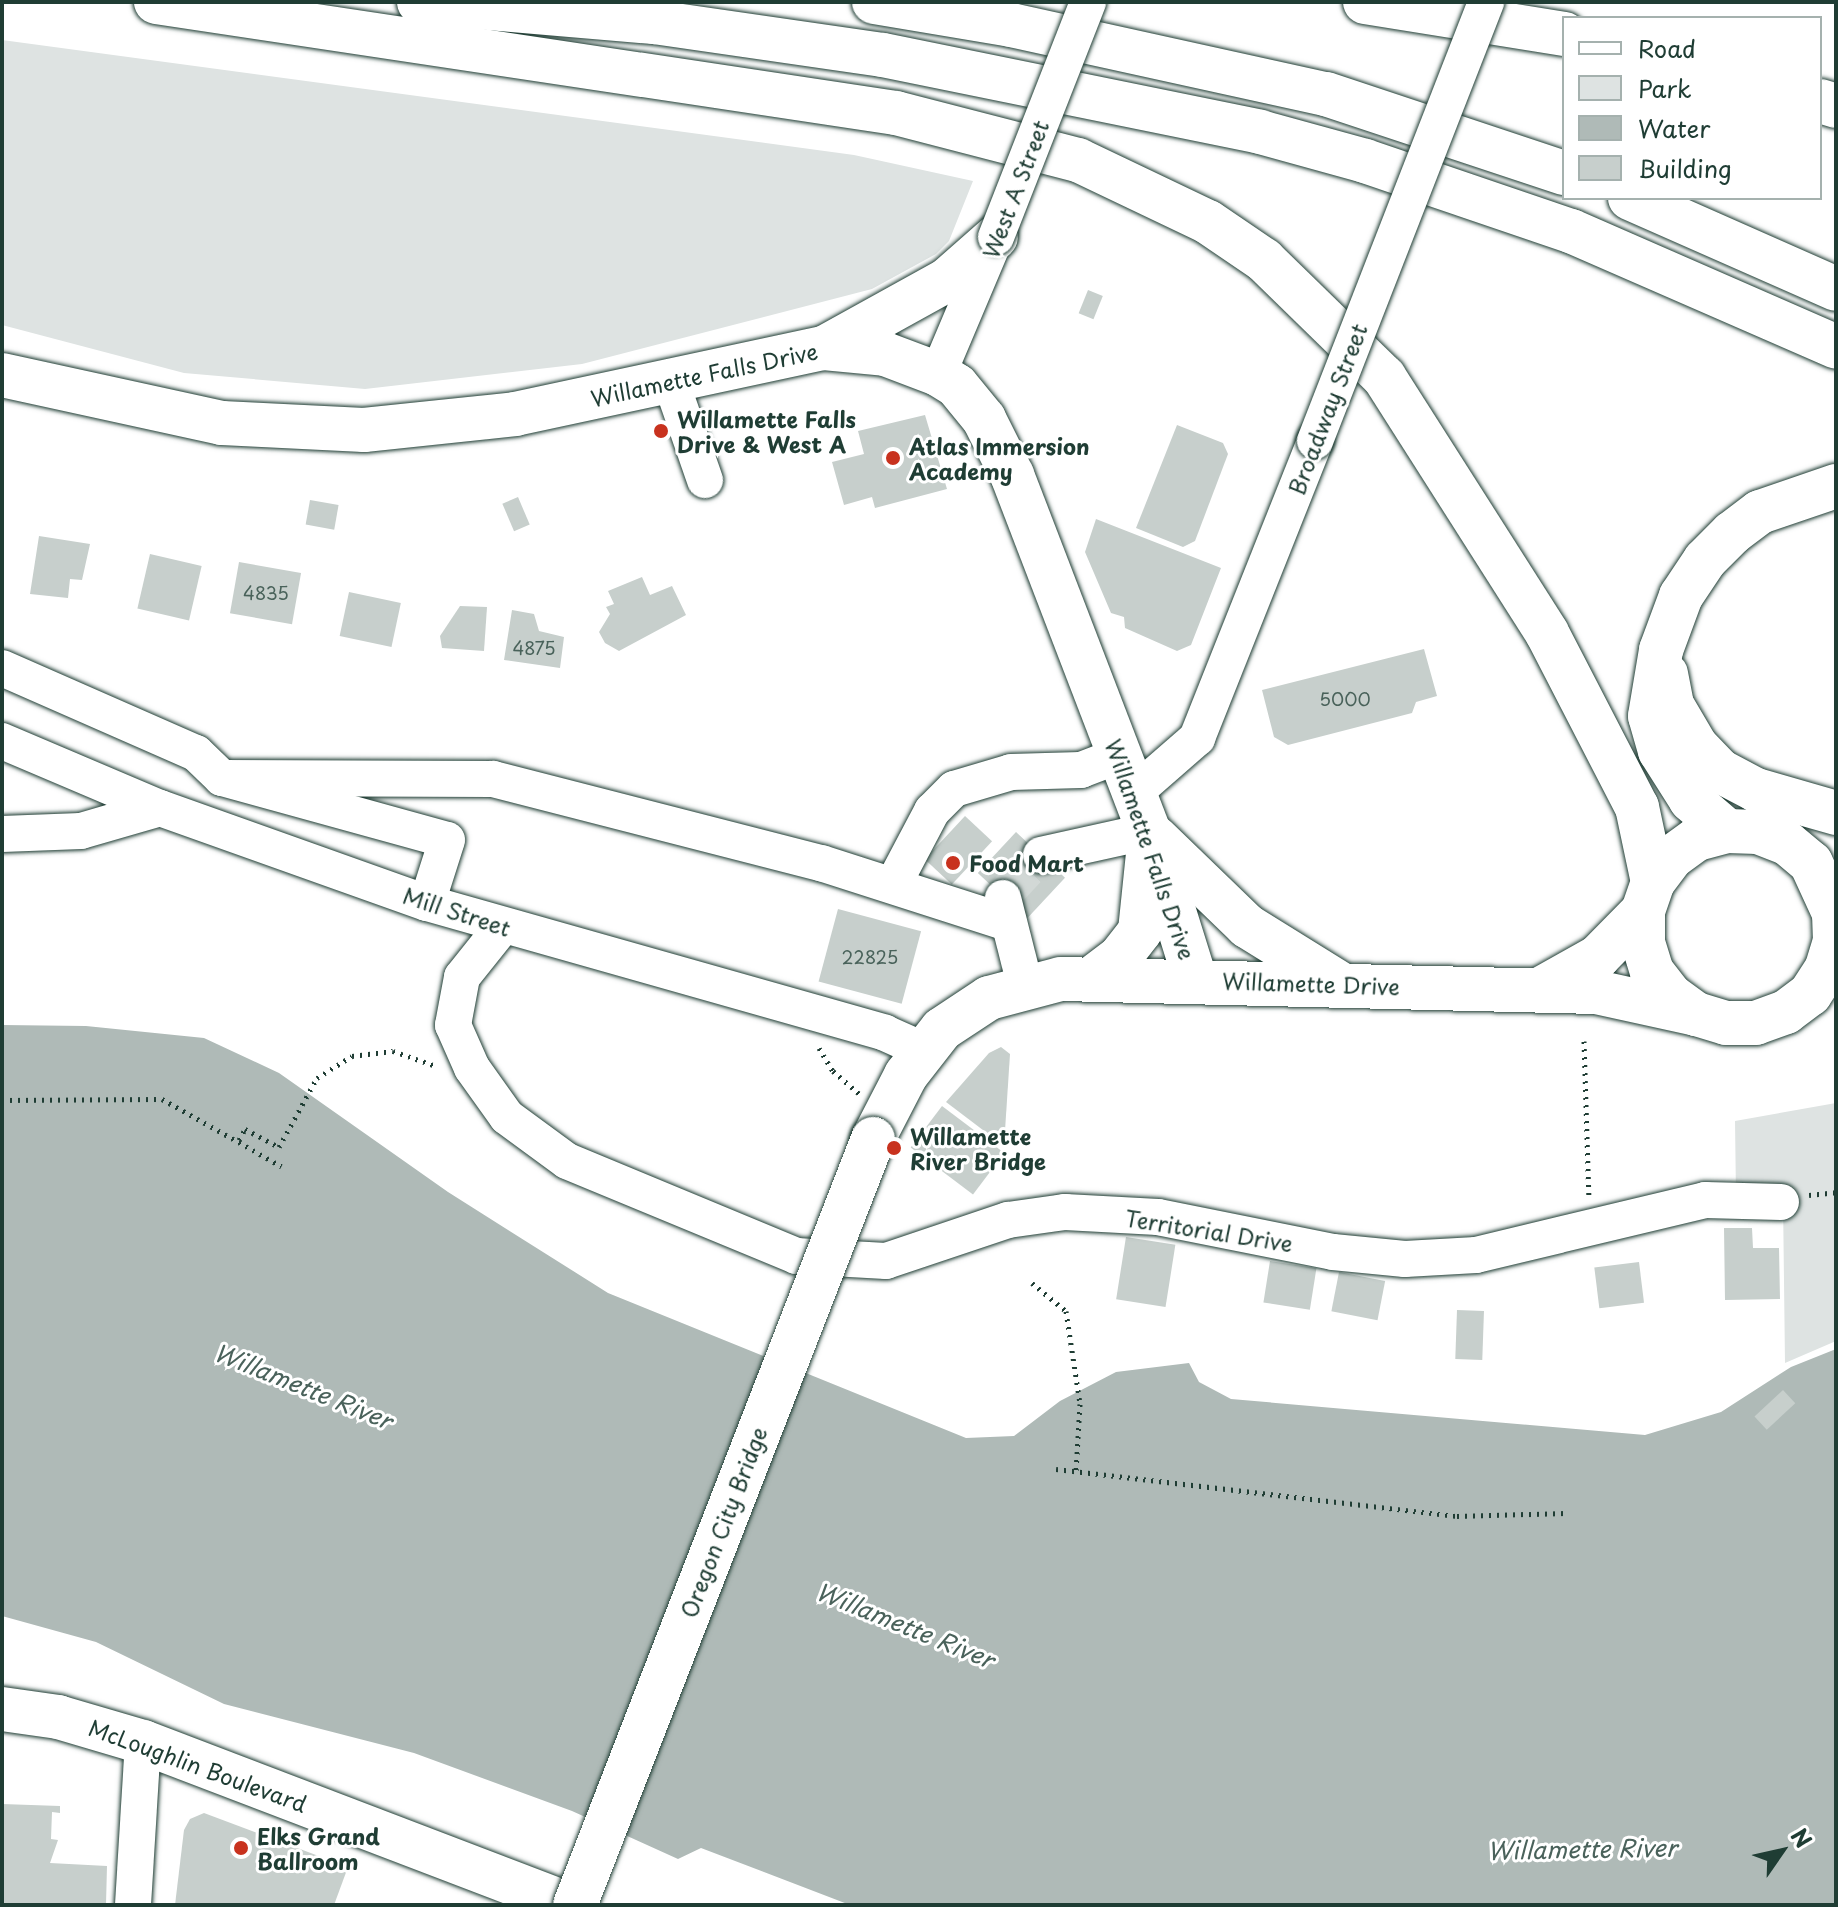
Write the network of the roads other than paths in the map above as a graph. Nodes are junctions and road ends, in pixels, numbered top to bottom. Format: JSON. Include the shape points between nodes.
{"nodes":[{"id":1,"x":156,"y":2,"type":"edge"},
{"id":2,"x":419,"y":2,"type":"edge"},
{"id":3,"x":874,"y":2,"type":"edge"},
{"id":4,"x":1088,"y":2,"type":"edge"},
{"id":5,"x":1365,"y":2,"type":"edge"},
{"id":6,"x":1486,"y":2,"type":"edge"},
{"id":7,"x":1562,"y":34,"type":"edge"},
{"id":8,"x":1562,"y":172,"type":"edge"},
{"id":9,"x":1635,"y":200,"type":"edge"},
{"id":10,"x":996,"y":237,"type":"junction"},
{"id":11,"x":1836,"y":289,"type":"edge"},
{"id":12,"x":1836,"y":347,"type":"edge"},
{"id":13,"x":824,"y":348,"type":"junction"},
{"id":14,"x":938,"y":374,"type":"junction"},
{"id":15,"x":2,"y":375,"type":"edge"},
{"id":16,"x":670,"y":379,"type":"junction"},
{"id":17,"x":705,"y":480,"type":"dead end"},
{"id":18,"x":1836,"y":486,"type":"edge"},
{"id":19,"x":1661,"y":650,"type":"junction"},
{"id":20,"x":2,"y":668,"type":"edge"},
{"id":21,"x":2,"y":741,"type":"edge"},
{"id":22,"x":222,"y":778,"type":"junction"},
{"id":23,"x":1135,"y":793,"type":"junction"},
{"id":24,"x":160,"y":808,"type":"junction"},
{"id":25,"x":1836,"y":813,"type":"edge"},
{"id":26,"x":204,"y":824,"type":"junction"},
{"id":27,"x":1727,"y":831,"type":"junction"},
{"id":28,"x":2,"y":834,"type":"edge"},
{"id":29,"x":1041,"y":855,"type":"tunnel mouth"},
{"id":30,"x":1823,"y":866,"type":"edge"},
{"id":31,"x":893,"y":885,"type":"junction"},
{"id":32,"x":1648,"y":896,"type":"junction"},
{"id":33,"x":427,"y":903,"type":"junction"},
{"id":34,"x":502,"y":927,"type":"junction"},
{"id":35,"x":1832,"y":966,"type":"edge"},
{"id":36,"x":1095,"y":976,"type":"junction"},
{"id":37,"x":1195,"y":979,"type":"junction"},
{"id":38,"x":1339,"y":983,"type":"junction"},
{"id":39,"x":1025,"y":985,"type":"junction"},
{"id":40,"x":1536,"y":991,"type":"junction"},
{"id":41,"x":1696,"y":1014,"type":"junction"},
{"id":42,"x":923,"y":1050,"type":"junction"},
{"id":43,"x":873,"y":1139,"type":"joint"},
{"id":44,"x":1781,"y":1202,"type":"dead end"},
{"id":45,"x":2,"y":1709,"type":"edge"},
{"id":46,"x":143,"y":1742,"type":"junction"},
{"id":47,"x":559,"y":1903,"type":"edge"},
{"id":48,"x":133,"y":1905,"type":"edge"}],
"edges":[{"from":1,"to":32,"type":"main road","via":[[925,119],[1078,160],[1208,222],[1307,298],[1384,377],[1418,427],[1547,633],[1637,807]]},
{"from":2,"to":12,"type":"main road","via":[[654,22],[883,55],[1260,132],[1558,226]]},
{"from":3,"to":8,"type":"main road","via":[[1011,25],[1326,94]]},
{"from":4,"to":10,"type":"street","name":"West A Street","bridge":true},
{"from":5,"to":7,"type":"main road"},
{"from":6,"to":23,"type":"street","name":"Broadway Street","bridge":true,"via":[[1197,738]]},
{"from":9,"to":11,"type":"main road"},
{"from":10,"to":13,"type":"main road","via":[[947,280]]},
{"from":10,"to":14,"type":"street","name":"West A Street"},
{"from":13,"to":14,"type":"main road","name":"Willamette Falls Drive","via":[[885,354]]},
{"from":13,"to":16,"type":"main road","name":"Willamette Falls Drive"},
{"from":14,"to":23,"type":"main road","name":"Willamette Falls Drive","via":[[971,401],[993,434]]},
{"from":15,"to":16,"type":"main road","name":"Willamette Falls Drive","via":[[175,415],[259,427],[349,430],[501,417]]},
{"from":16,"to":17,"type":"street"},
{"from":18,"to":19,"type":"main road","via":[[1760,512],[1732,533],[1681,596]]},
{"from":19,"to":25,"type":"main road","via":[[1672,705],[1696,746],[1720,771],[1756,790]]},
{"from":19,"to":27,"type":"main road","via":[[1650,716],[1660,751],[1691,800]]},
{"from":20,"to":22,"type":"street","via":[[196,753]]},
{"from":21,"to":24,"type":"street","name":"Mill Street"},
{"from":22,"to":26,"type":"street"},
{"from":22,"to":31,"type":"street","via":[[493,779]]},
{"from":22,"to":33,"type":"street","via":[[447,840]]},
{"from":23,"to":29,"type":"street"},
{"from":23,"to":31,"type":"street","via":[[1081,770],[1011,772],[954,789],[932,811]]},
{"from":23,"to":36,"type":"main road","via":[[1140,931],[1120,957]]},
{"from":23,"to":37,"type":"main road","name":"Willamette Falls Drive"},
{"from":23,"to":38,"type":"main road","via":[[1247,926]]},
{"from":24,"to":26,"type":"street","name":"Mill Street"},
{"from":24,"to":28,"type":"street","via":[[81,831]]},
{"from":26,"to":33,"type":"street","name":"Mill Street"},
{"from":27,"to":30,"type":"main road","via":[[1758,832]]},
{"from":27,"to":32,"type":"main road","via":[[1697,839],[1672,857]]},
{"from":30,"to":35,"type":"main road","via":[[1834,913]]},
{"from":31,"to":39,"type":"street","via":[[1004,909]]},
{"from":32,"to":40,"type":"main road","via":[[1598,957]]},
{"from":32,"to":41,"type":"main road","via":[[1643,942],[1652,972],[1671,996]]},
{"from":33,"to":34,"type":"street","name":"Mill Street"},
{"from":34,"to":42,"type":"street","name":"Mill Street","via":[[813,1012]]},
{"from":34,"to":44,"type":"street","name":"Territorial Drive","via":[[462,977],[453,1025],[472,1068],[507,1117],[567,1161],[796,1256],[886,1261],[1008,1220],[1065,1212],[1158,1217],[1333,1252],[1405,1259],[1476,1255],[1705,1200]]},
{"from":35,"to":41,"type":"main road","via":[[1810,994],[1786,1012],[1741,1023]]},
{"from":36,"to":37,"type":"main road","name":"Willamette Drive"},
{"from":36,"to":39,"type":"main road","name":"Willamette Drive"},
{"from":37,"to":38,"type":"main road","name":"Willamette Drive"},
{"from":38,"to":40,"type":"main road","name":"Willamette Drive"},
{"from":39,"to":42,"type":"main road","name":"Willamette Drive","via":[[968,1009]]},
{"from":40,"to":41,"type":"main road","name":"Willamette Drive","via":[[1596,992]]},
{"from":42,"to":43,"type":"main road","name":"Willamette Drive"},
{"from":43,"to":47,"type":"main road","name":"Oregon City Bridge","bridge":true},
{"from":45,"to":46,"type":"main road","name":"McLoughlin Boulevard","via":[[58,1717]]},
{"from":46,"to":47,"type":"main road","name":"McLoughlin Boulevard"},
{"from":46,"to":48,"type":"street"}]}
